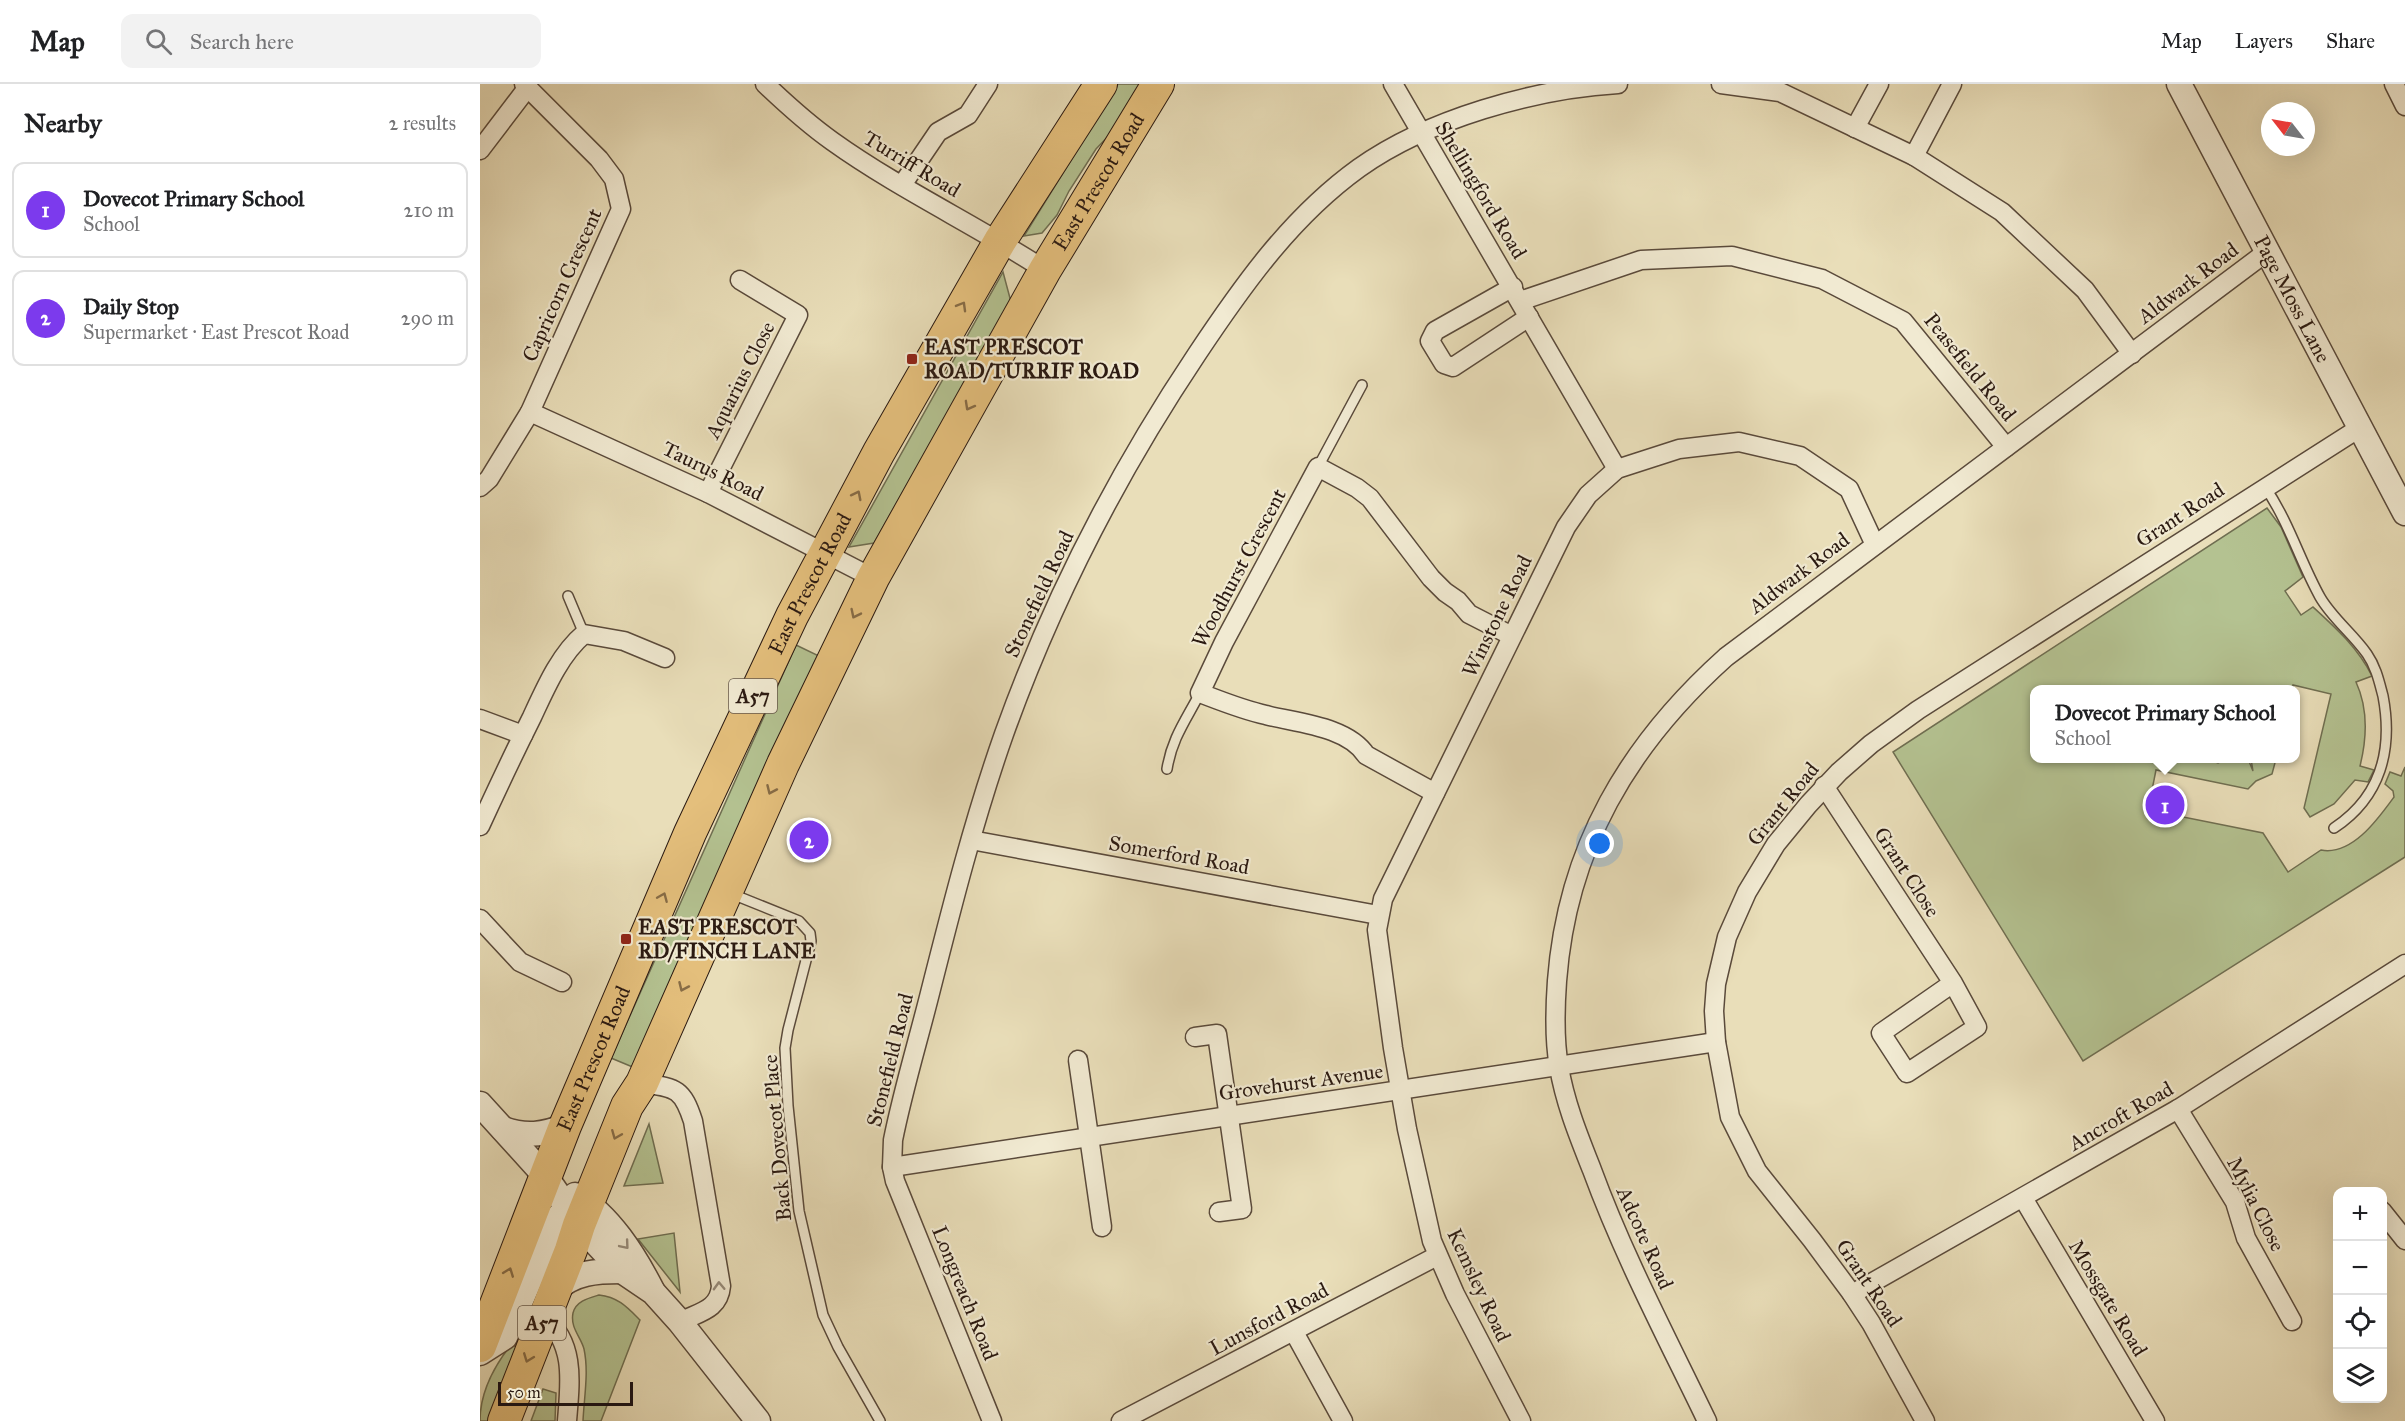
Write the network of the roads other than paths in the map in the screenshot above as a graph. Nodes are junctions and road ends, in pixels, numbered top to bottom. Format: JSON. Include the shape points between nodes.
{"nodes":[{"id":1,"x":765,"y":84,"type":"edge"},
{"id":2,"x":988,"y":84,"type":"edge"},
{"id":3,"x":1101,"y":84,"type":"edge"},
{"id":4,"x":1158,"y":84,"type":"edge"},
{"id":5,"x":1393,"y":84,"type":"edge"},
{"id":6,"x":1618,"y":84,"type":"edge"},
{"id":7,"x":1721,"y":84,"type":"edge"},
{"id":8,"x":1879,"y":84,"type":"edge"},
{"id":9,"x":1952,"y":84,"type":"edge"},
{"id":10,"x":2179,"y":84,"type":"edge"},
{"id":11,"x":2394,"y":84,"type":"edge"},
{"id":12,"x":526,"y":86,"type":"edge"},
{"id":13,"x":2405,"y":106,"type":"edge"},
{"id":14,"x":1855,"y":128,"type":"junction"},
{"id":15,"x":1421,"y":133,"type":"junction"},
{"id":16,"x":480,"y":150,"type":"edge"},
{"id":17,"x":1914,"y":156,"type":"junction"},
{"id":18,"x":902,"y":185,"type":"junction"},
{"id":19,"x":1000,"y":241,"type":"junction"},
{"id":20,"x":2268,"y":251,"type":"junction"},
{"id":21,"x":1045,"y":270,"type":"junction"},
{"id":22,"x":740,"y":280,"type":"dead end"},
{"id":23,"x":1520,"y":302,"type":"junction"},
{"id":24,"x":2132,"y":354,"type":"junction"},
{"id":25,"x":1362,"y":385,"type":"dead end"},
{"id":26,"x":530,"y":412,"type":"junction"},
{"id":27,"x":2361,"y":427,"type":"junction"},
{"id":28,"x":2006,"y":447,"type":"junction"},
{"id":29,"x":1318,"y":467,"type":"junction"},
{"id":30,"x":1617,"y":469,"type":"junction"},
{"id":31,"x":2265,"y":487,"type":"junction"},
{"id":32,"x":480,"y":488,"type":"edge"},
{"id":33,"x":708,"y":492,"type":"junction"},
{"id":34,"x":2405,"y":513,"type":"edge"},
{"id":35,"x":1875,"y":544,"type":"junction"},
{"id":36,"x":827,"y":553,"type":"junction"},
{"id":37,"x":873,"y":578,"type":"junction"},
{"id":38,"x":568,"y":596,"type":"dead end"},
{"id":39,"x":584,"y":634,"type":"junction"},
{"id":40,"x":1512,"y":636,"type":"junction"},
{"id":41,"x":665,"y":658,"type":"dead end"},
{"id":42,"x":1200,"y":693,"type":"junction"},
{"id":43,"x":480,"y":719,"type":"edge"},
{"id":44,"x":523,"y":735,"type":"junction"},
{"id":45,"x":1167,"y":769,"type":"dead end"},
{"id":46,"x":1824,"y":786,"type":"junction"},
{"id":47,"x":1435,"y":793,"type":"junction"},
{"id":48,"x":480,"y":826,"type":"edge"},
{"id":49,"x":2334,"y":828,"type":"dead end"},
{"id":50,"x":971,"y":840,"type":"junction"},
{"id":51,"x":725,"y":892,"type":"junction"},
{"id":52,"x":1378,"y":915,"type":"junction"},
{"id":53,"x":480,"y":919,"type":"edge"},
{"id":54,"x":2405,"y":964,"type":"edge"},
{"id":55,"x":562,"y":982,"type":"dead end"},
{"id":56,"x":1953,"y":983,"type":"junction"},
{"id":57,"x":1196,"y":1037,"type":"dead end"},
{"id":58,"x":1716,"y":1042,"type":"junction"},
{"id":59,"x":1078,"y":1060,"type":"dead end"},
{"id":60,"x":1558,"y":1067,"type":"junction"},
{"id":61,"x":642,"y":1083,"type":"junction"},
{"id":62,"x":1400,"y":1090,"type":"junction"},
{"id":63,"x":480,"y":1104,"type":"edge"},
{"id":64,"x":2178,"y":1109,"type":"junction"},
{"id":65,"x":1230,"y":1116,"type":"junction"},
{"id":66,"x":565,"y":1126,"type":"junction"},
{"id":67,"x":502,"y":1129,"type":"junction"},
{"id":68,"x":1088,"y":1137,"type":"junction"},
{"id":69,"x":894,"y":1174,"type":"junction"},
{"id":70,"x":546,"y":1177,"type":"junction"},
{"id":71,"x":2023,"y":1198,"type":"junction"},
{"id":72,"x":578,"y":1212,"type":"junction"},
{"id":73,"x":1219,"y":1212,"type":"dead end"},
{"id":74,"x":2387,"y":1217,"type":"edge"},
{"id":75,"x":1102,"y":1227,"type":"dead end"},
{"id":76,"x":2405,"y":1240,"type":"edge"},
{"id":77,"x":1437,"y":1256,"type":"junction"},
{"id":78,"x":622,"y":1271,"type":"junction"},
{"id":79,"x":653,"y":1292,"type":"junction"},
{"id":80,"x":1852,"y":1294,"type":"junction"},
{"id":81,"x":550,"y":1303,"type":"junction"},
{"id":82,"x":2292,"y":1321,"type":"dead end"},
{"id":83,"x":680,"y":1322,"type":"junction"},
{"id":84,"x":1294,"y":1332,"type":"junction"},
{"id":85,"x":480,"y":1346,"type":"edge"},
{"id":86,"x":480,"y":1353,"type":"edge"},
{"id":87,"x":1154,"y":1413,"type":"edge"},
{"id":88,"x":504,"y":1421,"type":"edge"},
{"id":89,"x":567,"y":1421,"type":"edge"},
{"id":90,"x":758,"y":1421,"type":"edge"},
{"id":91,"x":880,"y":1421,"type":"edge"},
{"id":92,"x":993,"y":1421,"type":"edge"},
{"id":93,"x":1121,"y":1421,"type":"edge"},
{"id":94,"x":1343,"y":1421,"type":"edge"},
{"id":95,"x":1521,"y":1421,"type":"edge"},
{"id":96,"x":1707,"y":1421,"type":"edge"},
{"id":97,"x":1925,"y":1421,"type":"edge"},
{"id":98,"x":2155,"y":1421,"type":"edge"}],
"edges":[{"from":1,"to":18,"type":"street","name":"Turriff Road","via":[[831,141]]},
{"from":2,"to":18,"type":"street","via":[[968,115],[938,132]]},
{"from":3,"to":19,"type":"highway","name":"East Prescot Road","number":"A57"},
{"from":4,"to":21,"type":"highway","name":"East Prescot Road","number":"A57"},
{"from":5,"to":15,"type":"street","name":"Shellingford Road"},
{"from":6,"to":15,"type":"street","name":"Stonefield Road","via":[[1520,98]]},
{"from":7,"to":14,"type":"street","via":[[1780,93]]},
{"from":8,"to":14,"type":"street"},
{"from":9,"to":17,"type":"street"},
{"from":10,"to":20,"type":"street","name":"Page Moss Lane"},
{"from":11,"to":13,"type":"street"},
{"from":12,"to":16,"type":"street"},
{"from":12,"to":26,"type":"street","name":"Capricorn Crescent","via":[[599,159],[614,179],[621,209]]},
{"from":14,"to":17,"type":"street"},
{"from":15,"to":23,"type":"street","name":"Shellingford Road"},
{"from":15,"to":50,"type":"street","name":"Stonefield Road","via":[[1358,169],[1291,229],[1248,281],[1180,380],[1118,485],[1062,594],[1009,722]]},
{"from":17,"to":24,"type":"street","via":[[2002,212],[2085,290]]},
{"from":18,"to":19,"type":"street","name":"Turriff Road"},
{"from":19,"to":21,"type":"street","name":"Turriff Road"},
{"from":36,"to":19,"type":"highway","name":"East Prescot Road","number":"A57","one_way":true,"via":[[879,452]]},
{"from":20,"to":24,"type":"street","name":"Aldwark Road"},
{"from":20,"to":27,"type":"street","name":"Page Moss Lane"},
{"from":21,"to":37,"type":"highway","name":"East Prescot Road","number":"A57","one_way":true},
{"from":22,"to":33,"type":"street","name":"Aquarius Close","via":[[798,315]]},
{"from":23,"to":23,"type":"street","name":"Shellingford Road","via":[[1435,331],[1430,341],[1444,364],[1453,367]]},
{"from":23,"to":28,"type":"street","name":"Peasefield Road","via":[[1641,260],[1732,256],[1822,279],[1903,321]]},
{"from":23,"to":30,"type":"street","name":"Shellingford Road"},
{"from":24,"to":28,"type":"street","name":"Aldwark Road"},
{"from":25,"to":29,"type":"lane"},
{"from":26,"to":32,"type":"street","name":"Capricorn Crescent"},
{"from":26,"to":33,"type":"street","name":"Taurus Road"},
{"from":27,"to":31,"type":"street","name":"Grant Road"},
{"from":27,"to":34,"type":"street","name":"Page Moss Lane"},
{"from":28,"to":35,"type":"street","name":"Aldwark Road"},
{"from":29,"to":40,"type":"street","via":[[1370,498],[1431,578],[1469,614]]},
{"from":29,"to":42,"type":"street","name":"Woodhurst Crescent"},
{"from":30,"to":35,"type":"street","name":"Winstone Road","via":[[1679,449],[1739,442],[1800,456],[1849,489]]},
{"from":30,"to":40,"type":"street","name":"Winstone Road","via":[[1597,485],[1574,514]]},
{"from":31,"to":46,"type":"street","name":"Grant Road","via":[[1918,710],[1871,744]]},
{"from":31,"to":49,"type":"lane","via":[[2284,517],[2321,599],[2367,654],[2378,674],[2386,715],[2387,743],[2382,766],[2373,789],[2350,818]]},
{"from":33,"to":36,"type":"street","name":"Taurus Road"},
{"from":35,"to":60,"type":"street","name":"Aldwark Road","via":[[1750,637],[1701,680],[1657,727],[1620,781],[1589,843],[1568,911],[1556,1001]]},
{"from":36,"to":37,"type":"street","name":"Taurus Road"},
{"from":66,"to":36,"type":"highway","name":"East Prescot Road","number":"A57","one_way":true,"via":[[739,725]]},
{"from":37,"to":51,"type":"highway","name":"East Prescot Road","number":"A57","one_way":true},
{"from":38,"to":39,"type":"lane"},
{"from":39,"to":41,"type":"street","via":[[624,640]]},
{"from":39,"to":44,"type":"street","via":[[553,675]]},
{"from":40,"to":47,"type":"street","name":"Winstone Road"},
{"from":42,"to":45,"type":"lane","via":[[1173,743]]},
{"from":42,"to":47,"type":"street","via":[[1267,716],[1318,725]]},
{"from":43,"to":44,"type":"street"},
{"from":44,"to":48,"type":"street"},
{"from":46,"to":56,"type":"street","name":"Grant Close"},
{"from":46,"to":58,"type":"street","name":"Grant Road","via":[[1776,844],[1736,914],[1716,984]]},
{"from":47,"to":52,"type":"street","name":"Winstone Road"},
{"from":50,"to":52,"type":"street","name":"Somerford Road"},
{"from":50,"to":69,"type":"street","name":"Stonefield Road","via":[[896,1124]]},
{"from":51,"to":61,"type":"highway","name":"East Prescot Road","number":"A57","one_way":true},
{"from":51,"to":91,"type":"lane","name":"Back Dovecot Place","via":[[799,921],[810,933],[785,1048],[799,1211],[823,1315]]},
{"from":52,"to":62,"type":"street","name":"Winstone Road"},
{"from":53,"to":55,"type":"street","via":[[520,962]]},
{"from":54,"to":64,"type":"street","name":"Ancroft Road"},
{"from":56,"to":56,"type":"street","name":"Grant Close","via":[[1977,1027],[1907,1073],[1881,1033]]},
{"from":57,"to":65,"type":"street","via":[[1217,1034]]},
{"from":58,"to":60,"type":"street","name":"Grovehurst Avenue"},
{"from":58,"to":80,"type":"street","name":"Grant Road","via":[[1731,1117],[1757,1171]]},
{"from":59,"to":68,"type":"street"},
{"from":60,"to":62,"type":"street","name":"Grovehurst Avenue"},
{"from":60,"to":96,"type":"street","name":"Adcote Road","via":[[1574,1125],[1615,1232]]},
{"from":61,"to":72,"type":"highway","name":"East Prescot Road","number":"A57","one_way":true},
{"from":83,"to":61,"type":"street","one_way":true,"via":[[715,1304],[721,1286],[687,1102],[676,1090]]},
{"from":62,"to":65,"type":"street","name":"Grovehurst Avenue"},
{"from":62,"to":77,"type":"street","name":"Kemsley Road"},
{"from":63,"to":67,"type":"street"},
{"from":64,"to":71,"type":"street","name":"Ancroft Road"},
{"from":64,"to":82,"type":"street","name":"Mylia Close","via":[[2235,1202],[2246,1238]]},
{"from":65,"to":68,"type":"street","name":"Grovehurst Avenue"},
{"from":65,"to":73,"type":"street","via":[[1242,1209]]},
{"from":66,"to":67,"type":"street","via":[[528,1135]]},
{"from":66,"to":70,"type":"highway","name":"East Prescot Road","number":"A57"},
{"from":67,"to":70,"type":"street"},
{"from":68,"to":69,"type":"street","name":"Grovehurst Avenue"},
{"from":68,"to":75,"type":"street"},
{"from":69,"to":92,"type":"street","name":"Longreach Road"},
{"from":70,"to":72,"type":"street"},
{"from":85,"to":70,"type":"highway","name":"East Prescot Road","number":"A57","one_way":true},
{"from":71,"to":80,"type":"street","name":"Ancroft Road"},
{"from":71,"to":98,"type":"street","name":"Mossgate Road"},
{"from":72,"to":78,"type":"street"},
{"from":72,"to":79,"type":"street","one_way":true,"via":[[636,1258]]},
{"from":72,"to":81,"type":"highway","name":"East Prescot Road","number":"A57"},
{"from":72,"to":86,"type":"street","via":[[553,1224],[505,1337]]},
{"from":74,"to":76,"type":"street"},
{"from":77,"to":84,"type":"street","name":"Lunsford Road"},
{"from":77,"to":95,"type":"street","name":"Kemsley Road"},
{"from":78,"to":79,"type":"street"},
{"from":78,"to":81,"type":"street","via":[[583,1274],[568,1280]]},
{"from":79,"to":83,"type":"street"},
{"from":80,"to":97,"type":"street","name":"Grant Road"},
{"from":81,"to":88,"type":"highway","name":"East Prescot Road","number":"A57","one_way":true},
{"from":81,"to":89,"type":"street","via":[[555,1326],[567,1350]]},
{"from":83,"to":90,"type":"street"},
{"from":84,"to":87,"type":"street","name":"Lunsford Road"},
{"from":84,"to":94,"type":"street"},
{"from":87,"to":93,"type":"street","name":"Lunsford Road"}]}
